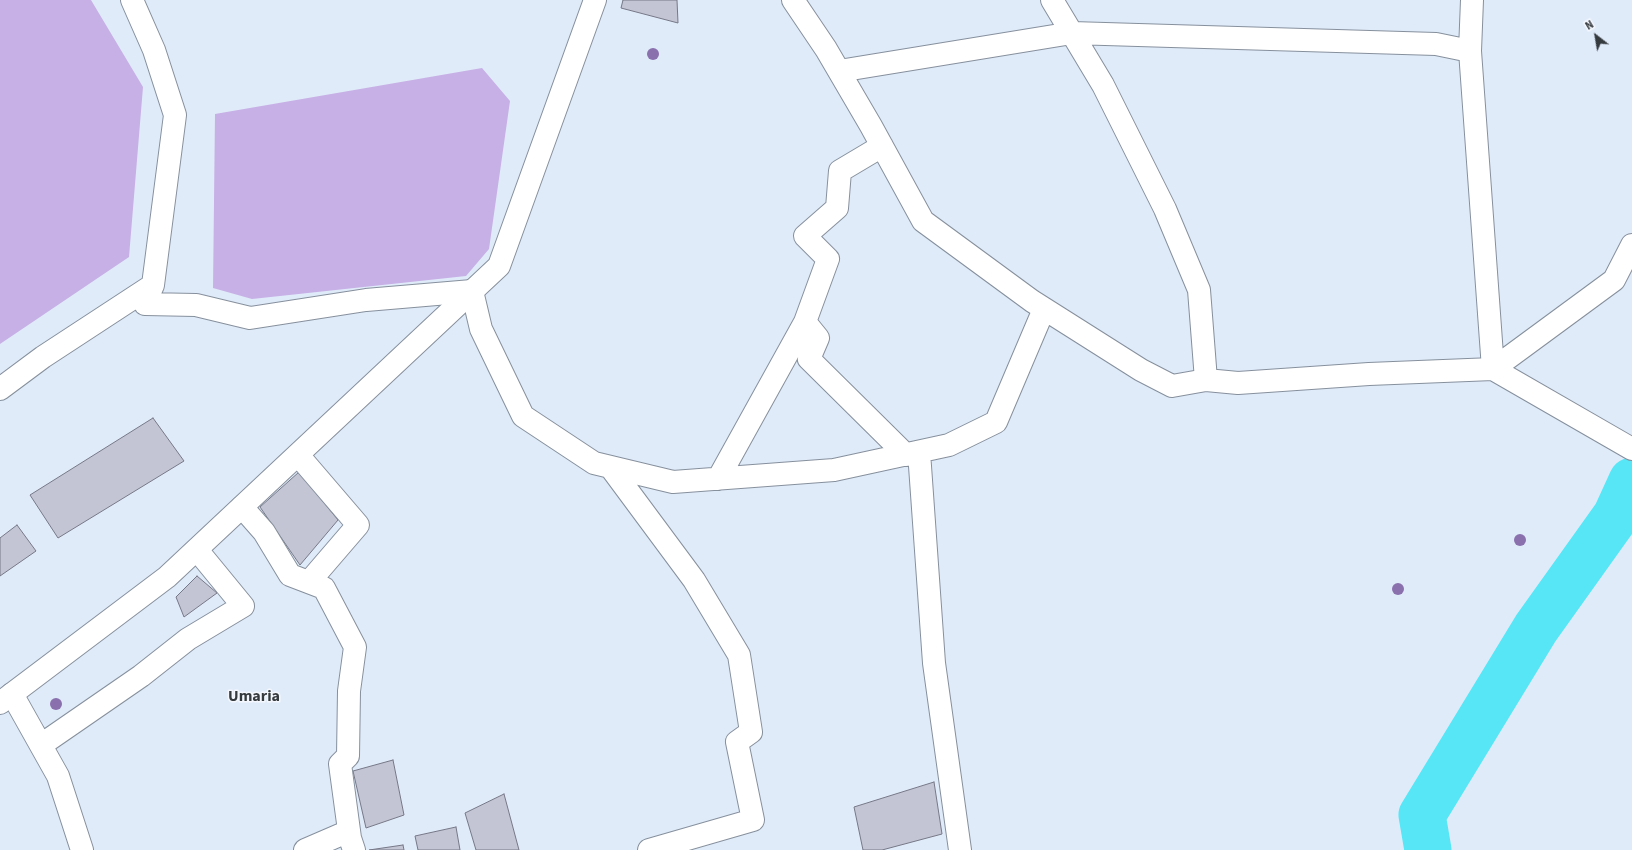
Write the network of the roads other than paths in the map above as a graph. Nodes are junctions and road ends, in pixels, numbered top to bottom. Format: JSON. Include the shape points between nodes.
{"nodes":[{"id":1,"x":132,"y":0,"type":"edge"},
{"id":2,"x":595,"y":0,"type":"edge"},
{"id":3,"x":793,"y":0,"type":"edge"},
{"id":4,"x":1052,"y":0,"type":"edge"},
{"id":5,"x":1472,"y":0,"type":"edge"},
{"id":6,"x":1072,"y":33,"type":"junction"},
{"id":7,"x":1470,"y":51,"type":"junction"},
{"id":8,"x":839,"y":71,"type":"junction"},
{"id":9,"x":882,"y":146,"type":"junction"},
{"id":10,"x":1632,"y":245,"type":"edge"},
{"id":11,"x":153,"y":285,"type":"junction"},
{"id":12,"x":472,"y":291,"type":"junction"},
{"id":13,"x":1044,"y":309,"type":"junction"},
{"id":14,"x":805,"y":322,"type":"junction"},
{"id":15,"x":1493,"y":369,"type":"junction"},
{"id":16,"x":1206,"y":380,"type":"junction"},
{"id":17,"x":0,"y":389,"type":"edge"},
{"id":18,"x":1632,"y":449,"type":"edge"},
{"id":19,"x":912,"y":453,"type":"junction"},
{"id":20,"x":298,"y":455,"type":"junction"},
{"id":21,"x":611,"y":468,"type":"junction"},
{"id":22,"x":718,"y":479,"type":"junction"},
{"id":23,"x":242,"y":507,"type":"junction"},
{"id":24,"x":196,"y":551,"type":"junction"},
{"id":25,"x":309,"y":582,"type":"junction"},
{"id":26,"x":6,"y":699,"type":"edge"},
{"id":27,"x":41,"y":745,"type":"junction"},
{"id":28,"x":352,"y":840,"type":"edge"},
{"id":29,"x":82,"y":850,"type":"edge"},
{"id":30,"x":305,"y":850,"type":"edge"},
{"id":31,"x":649,"y":850,"type":"edge"},
{"id":32,"x":960,"y":850,"type":"edge"}],
"edges":[{"from":1,"to":11,"type":"street","via":[[154,50],[175,115]]},
{"from":2,"to":12,"type":"street","via":[[499,266]]},
{"from":3,"to":8,"type":"street"},
{"from":4,"to":6,"type":"street"},
{"from":5,"to":7,"type":"street"},
{"from":6,"to":7,"type":"street","via":[[1436,44]]},
{"from":6,"to":8,"type":"street"},
{"from":6,"to":16,"type":"street","via":[[1104,85],[1162,202],[1199,290]]},
{"from":7,"to":15,"type":"street"},
{"from":8,"to":9,"type":"street"},
{"from":9,"to":13,"type":"street","via":[[923,221]]},
{"from":9,"to":14,"type":"street","via":[[840,171],[837,208],[805,236],[828,259]]},
{"from":10,"to":15,"type":"street","via":[[1614,280]]},
{"from":11,"to":12,"type":"street","via":[[145,304],[196,305],[250,318],[366,300]]},
{"from":11,"to":17,"type":"street","via":[[43,357]]},
{"from":12,"to":20,"type":"street"},
{"from":12,"to":21,"type":"street","via":[[481,330],[522,416],[594,464]]},
{"from":13,"to":16,"type":"street","via":[[1140,370],[1172,386]]},
{"from":13,"to":19,"type":"street","via":[[996,422],[949,446]]},
{"from":14,"to":19,"type":"street","via":[[818,338],[810,359]]},
{"from":14,"to":22,"type":"street"},
{"from":15,"to":16,"type":"street","via":[[1238,383]]},
{"from":15,"to":18,"type":"street"},
{"from":19,"to":22,"type":"street","via":[[834,470]]},
{"from":19,"to":32,"type":"street","via":[[934,663]]},
{"from":20,"to":23,"type":"street"},
{"from":20,"to":25,"type":"street","via":[[358,525]]},
{"from":21,"to":22,"type":"street","via":[[673,482]]},
{"from":21,"to":31,"type":"street","via":[[694,580],[739,654],[751,732],[737,742],[753,820]]},
{"from":23,"to":24,"type":"street"},
{"from":23,"to":25,"type":"street","via":[[264,532],[290,575]]},
{"from":24,"to":26,"type":"street","via":[[167,577]]},
{"from":24,"to":27,"type":"street","via":[[243,606],[188,639],[141,676]]},
{"from":25,"to":28,"type":"street","via":[[324,588],[356,647],[349,691],[348,756],[340,764]]},
{"from":26,"to":27,"type":"street"},
{"from":27,"to":29,"type":"street","via":[[58,776]]},
{"from":28,"to":30,"type":"street"}]}
